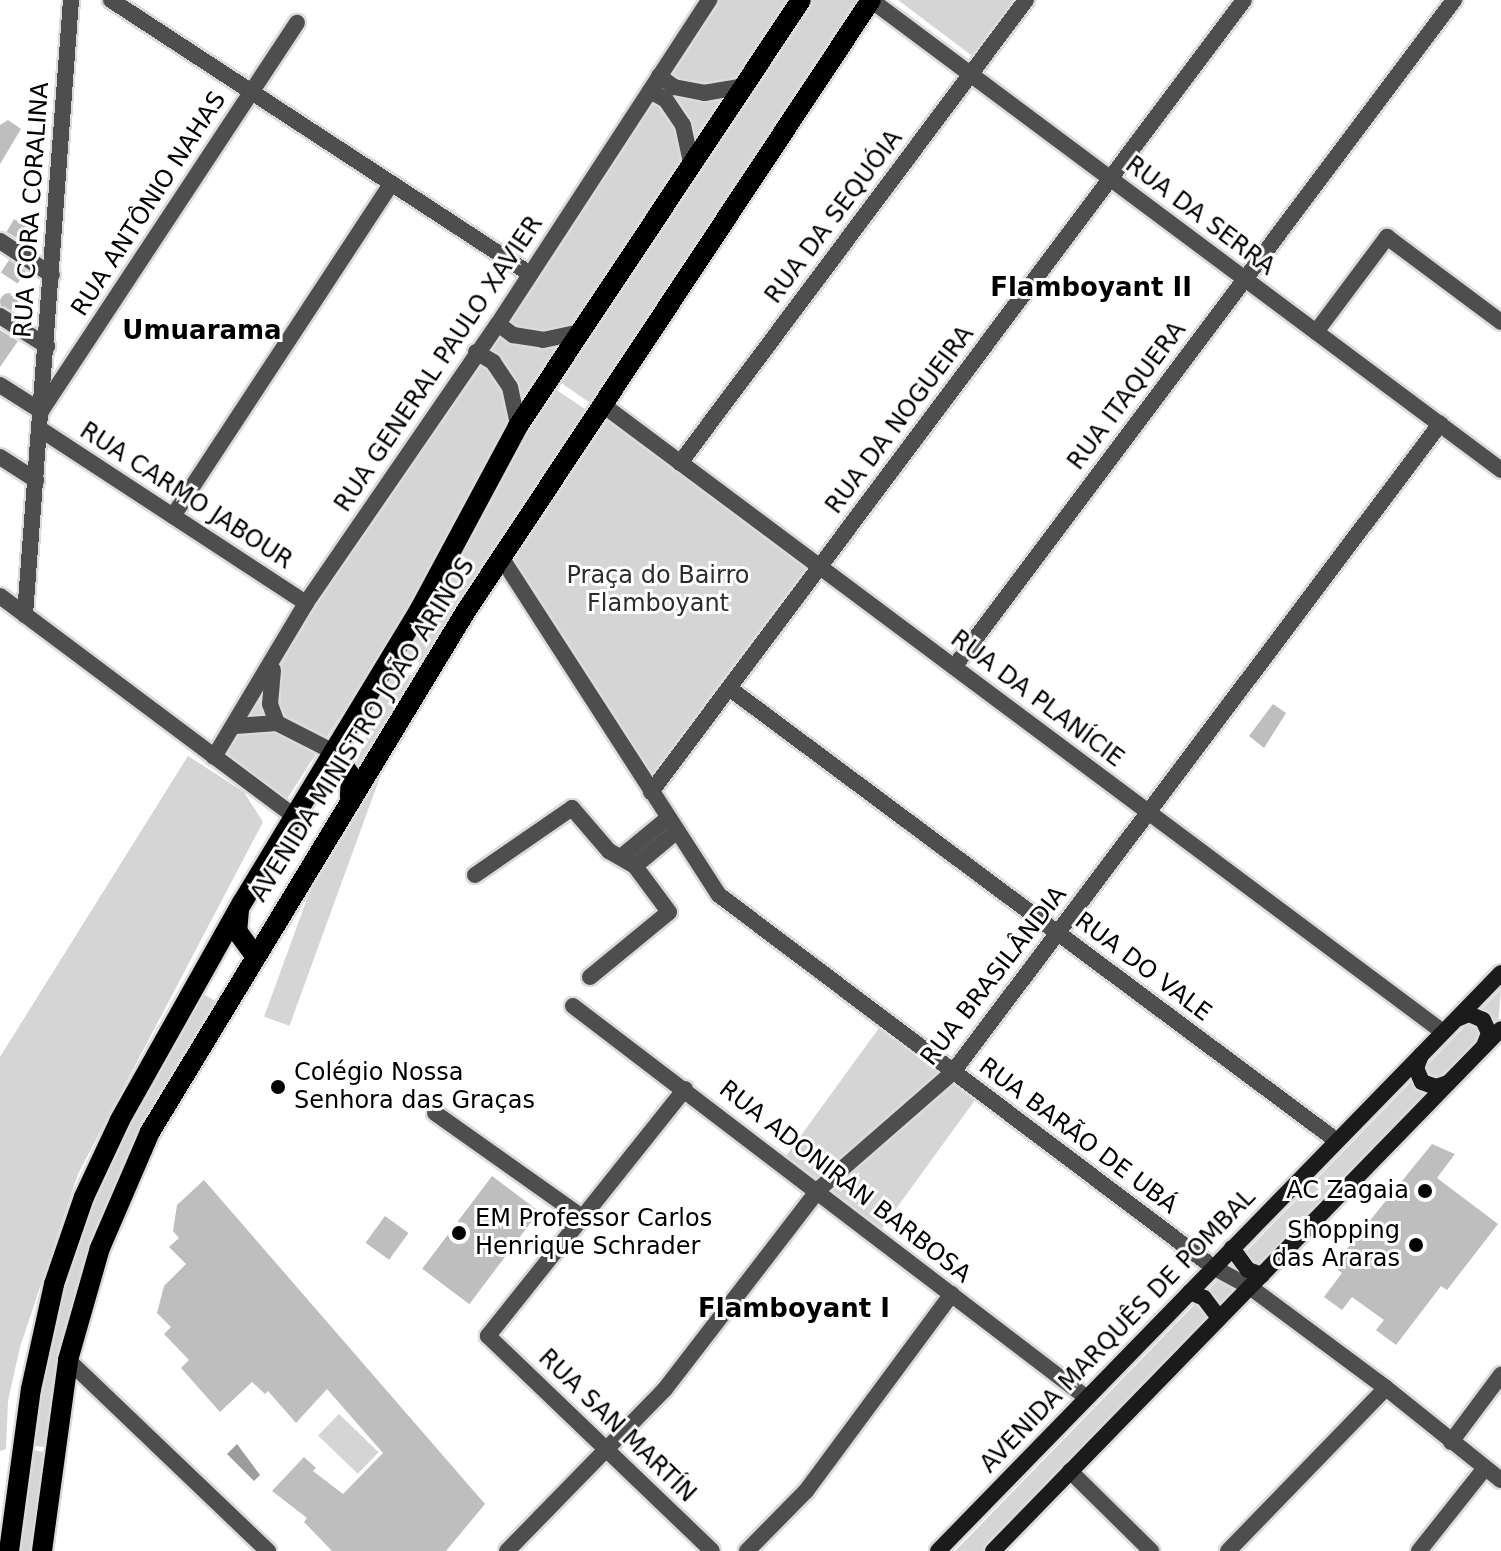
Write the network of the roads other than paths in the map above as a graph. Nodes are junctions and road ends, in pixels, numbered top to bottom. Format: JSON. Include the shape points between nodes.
{"nodes":[{"id":1,"x":71,"y":0,"type":"edge"},
{"id":2,"x":111,"y":0,"type":"edge"},
{"id":3,"x":709,"y":0,"type":"edge"},
{"id":4,"x":801,"y":0,"type":"edge"},
{"id":5,"x":871,"y":0,"type":"edge"},
{"id":6,"x":1026,"y":0,"type":"edge"},
{"id":7,"x":1244,"y":0,"type":"edge"},
{"id":8,"x":1454,"y":0,"type":"edge"},
{"id":9,"x":297,"y":23,"type":"dead end"},
{"id":10,"x":970,"y":74,"type":"junction"},
{"id":11,"x":655,"y":84,"type":"junction"},
{"id":12,"x":745,"y":86,"type":"junction"},
{"id":13,"x":251,"y":92,"type":"junction"},
{"id":14,"x":691,"y":164,"type":"junction"},
{"id":15,"x":1110,"y":179,"type":"junction"},
{"id":16,"x":391,"y":184,"type":"junction"},
{"id":17,"x":0,"y":241,"type":"edge"},
{"id":18,"x":530,"y":274,"type":"junction"},
{"id":19,"x":52,"y":275,"type":"junction"},
{"id":20,"x":1245,"y":279,"type":"junction"},
{"id":21,"x":0,"y":316,"type":"edge"},
{"id":22,"x":1501,"y":322,"type":"edge"},
{"id":23,"x":498,"y":324,"type":"junction"},
{"id":24,"x":581,"y":332,"type":"junction"},
{"id":25,"x":1316,"y":332,"type":"junction"},
{"id":26,"x":47,"y":346,"type":"junction"},
{"id":27,"x":476,"y":352,"type":"junction"},
{"id":28,"x":0,"y":385,"type":"edge"},
{"id":29,"x":603,"y":405,"type":"junction"},
{"id":30,"x":41,"y":411,"type":"junction"},
{"id":31,"x":1440,"y":424,"type":"junction"},
{"id":32,"x":518,"y":426,"type":"junction"},
{"id":33,"x":40,"y":429,"type":"junction"},
{"id":34,"x":0,"y":457,"type":"edge"},
{"id":35,"x":680,"y":463,"type":"junction"},
{"id":36,"x":1501,"y":470,"type":"edge"},
{"id":37,"x":36,"y":480,"type":"junction"},
{"id":38,"x":173,"y":516,"type":"junction"},
{"id":39,"x":501,"y":557,"type":"junction"},
{"id":40,"x":820,"y":567,"type":"junction"},
{"id":41,"x":0,"y":596,"type":"edge"},
{"id":42,"x":306,"y":603,"type":"junction"},
{"id":43,"x":25,"y":615,"type":"junction"},
{"id":44,"x":274,"y":663,"type":"junction"},
{"id":45,"x":954,"y":667,"type":"junction"},
{"id":46,"x":729,"y":688,"type":"junction"},
{"id":47,"x":277,"y":723,"type":"junction"},
{"id":48,"x":235,"y":726,"type":"junction"},
{"id":49,"x":334,"y":752,"type":"junction"},
{"id":50,"x":214,"y":757,"type":"junction"},
{"id":51,"x":651,"y":792,"type":"junction"},
{"id":52,"x":347,"y":804,"type":"junction"},
{"id":53,"x":1149,"y":812,"type":"junction"},
{"id":54,"x":295,"y":817,"type":"junction"},
{"id":55,"x":673,"y":824,"type":"junction"},
{"id":56,"x":628,"y":862,"type":"junction"},
{"id":57,"x":475,"y":875,"type":"dead end"},
{"id":58,"x":242,"y":903,"type":"junction"},
{"id":59,"x":1059,"y":934,"type":"junction"},
{"id":60,"x":254,"y":954,"type":"junction"},
{"id":61,"x":1501,"y":973,"type":"edge"},
{"id":62,"x":590,"y":977,"type":"dead end"},
{"id":63,"x":573,"y":1006,"type":"dead end"},
{"id":64,"x":1449,"y":1026,"type":"junction"},
{"id":65,"x":1501,"y":1029,"type":"edge"},
{"id":66,"x":1483,"y":1047,"type":"junction"},
{"id":67,"x":1422,"y":1054,"type":"junction"},
{"id":68,"x":953,"y":1072,"type":"junction"},
{"id":69,"x":1450,"y":1082,"type":"junction"},
{"id":70,"x":685,"y":1089,"type":"junction"},
{"id":71,"x":435,"y":1113,"type":"dead end"},
{"id":72,"x":1337,"y":1141,"type":"junction"},
{"id":73,"x":819,"y":1189,"type":"junction"},
{"id":74,"x":582,"y":1217,"type":"junction"},
{"id":75,"x":1232,"y":1248,"type":"junction"},
{"id":76,"x":1213,"y":1267,"type":"junction"},
{"id":77,"x":1256,"y":1281,"type":"junction"},
{"id":78,"x":1190,"y":1292,"type":"junction"},
{"id":79,"x":952,"y":1294,"type":"junction"},
{"id":80,"x":1219,"y":1318,"type":"junction"},
{"id":81,"x":68,"y":1360,"type":"junction"},
{"id":82,"x":1501,"y":1375,"type":"edge"},
{"id":83,"x":1386,"y":1388,"type":"junction"},
{"id":84,"x":1087,"y":1398,"type":"junction"},
{"id":85,"x":1451,"y":1442,"type":"junction"},
{"id":86,"x":607,"y":1448,"type":"junction"},
{"id":87,"x":1485,"y":1468,"type":"junction"},
{"id":88,"x":1070,"y":1471,"type":"junction"},
{"id":89,"x":1501,"y":1480,"type":"edge"},
{"id":90,"x":9,"y":1551,"type":"edge"},
{"id":91,"x":42,"y":1551,"type":"edge"},
{"id":92,"x":268,"y":1551,"type":"edge"},
{"id":93,"x":507,"y":1551,"type":"edge"},
{"id":94,"x":712,"y":1551,"type":"edge"},
{"id":95,"x":747,"y":1551,"type":"edge"},
{"id":96,"x":938,"y":1551,"type":"edge"},
{"id":97,"x":993,"y":1551,"type":"edge"},
{"id":98,"x":1151,"y":1551,"type":"edge"},
{"id":99,"x":1228,"y":1551,"type":"edge"},
{"id":100,"x":1419,"y":1551,"type":"edge"}],
"edges":[{"from":1,"to":19,"type":"street","name":"RUA CORA CORALINA"},
{"from":2,"to":13,"type":"street"},
{"from":3,"to":11,"type":"street","name":"RUA GENERAL PAULO XAVIER"},
{"from":4,"to":12,"type":"main road","name":"AVENIDA MINISTRO JOÃO ARINOS"},
{"from":5,"to":10,"type":"street","name":"RUA DA SERRA"},
{"from":5,"to":29,"type":"main road","name":"AVENIDA MINISTRO JOÃO ARINOS"},
{"from":6,"to":10,"type":"street","name":"RUA DA SEQUÓIA"},
{"from":7,"to":15,"type":"street","name":"RUA DA NOGUEIRA"},
{"from":8,"to":20,"type":"street","name":"RUA ITAQUERA"},
{"from":9,"to":13,"type":"street","name":"RUA ANTÔNIO NAHAS"},
{"from":10,"to":15,"type":"street","name":"RUA DA SERRA"},
{"from":10,"to":35,"type":"street","name":"RUA DA SEQUÓIA"},
{"from":11,"to":12,"type":"street","via":[[704,93]]},
{"from":11,"to":14,"type":"street","via":[[683,125]]},
{"from":11,"to":18,"type":"street","name":"RUA GENERAL PAULO XAVIER"},
{"from":12,"to":14,"type":"main road","name":"AVENIDA MINISTRO JOÃO ARINOS"},
{"from":13,"to":16,"type":"street"},
{"from":13,"to":30,"type":"street","name":"RUA ANTÔNIO NAHAS"},
{"from":14,"to":24,"type":"main road","name":"AVENIDA MINISTRO JOÃO ARINOS"},
{"from":15,"to":20,"type":"street","name":"RUA DA SERRA"},
{"from":15,"to":40,"type":"street","name":"RUA DA NOGUEIRA"},
{"from":16,"to":18,"type":"street"},
{"from":16,"to":38,"type":"street"},
{"from":17,"to":19,"type":"street"},
{"from":18,"to":23,"type":"street","name":"RUA GENERAL PAULO XAVIER"},
{"from":19,"to":26,"type":"street","name":"RUA CORA CORALINA"},
{"from":20,"to":25,"type":"street","name":"RUA DA SERRA"},
{"from":20,"to":45,"type":"street","name":"RUA ITAQUERA"},
{"from":21,"to":26,"type":"street"},
{"from":22,"to":25,"type":"street","via":[[1387,237]]},
{"from":23,"to":24,"type":"street","via":[[513,335],[543,340]]},
{"from":23,"to":27,"type":"street","name":"RUA GENERAL PAULO XAVIER"},
{"from":24,"to":32,"type":"main road","name":"AVENIDA MINISTRO JOÃO ARINOS"},
{"from":25,"to":31,"type":"street","name":"RUA DA SERRA"},
{"from":26,"to":30,"type":"street","name":"RUA CORA CORALINA"},
{"from":27,"to":32,"type":"street","via":[[493,362],[510,387]]},
{"from":27,"to":42,"type":"street","name":"RUA GENERAL PAULO XAVIER"},
{"from":28,"to":30,"type":"street"},
{"from":29,"to":35,"type":"street","name":"RUA DA PLANÍCIE"},
{"from":29,"to":39,"type":"main road","name":"AVENIDA MINISTRO JOÃO ARINOS"},
{"from":30,"to":33,"type":"street","name":"RUA CORA CORALINA"},
{"from":31,"to":36,"type":"street","name":"RUA DA SERRA"},
{"from":31,"to":53,"type":"street","name":"RUA BRASILÂNDIA"},
{"from":32,"to":49,"type":"main road","name":"AVENIDA MINISTRO JOÃO ARINOS","via":[[449,558]]},
{"from":33,"to":37,"type":"street","name":"RUA CORA CORALINA"},
{"from":33,"to":38,"type":"street","name":"RUA CARMO JABOUR"},
{"from":34,"to":37,"type":"street"},
{"from":35,"to":40,"type":"street","name":"RUA DA PLANÍCIE"},
{"from":37,"to":43,"type":"street","name":"RUA CORA CORALINA"},
{"from":38,"to":42,"type":"street","name":"RUA CARMO JABOUR"},
{"from":39,"to":51,"type":"street","name":"RUA BARÃO DE UBÁ"},
{"from":39,"to":52,"type":"main road","name":"AVENIDA MINISTRO JOÃO ARINOS"},
{"from":40,"to":45,"type":"street","name":"RUA DA PLANÍCIE"},
{"from":40,"to":46,"type":"street","name":"RUA DA NOGUEIRA"},
{"from":41,"to":43,"type":"street"},
{"from":42,"to":44,"type":"street","name":"RUA GENERAL PAULO XAVIER"},
{"from":43,"to":50,"type":"street"},
{"from":44,"to":47,"type":"street","via":[[270,704]]},
{"from":44,"to":48,"type":"street","name":"RUA GENERAL PAULO XAVIER"},
{"from":45,"to":53,"type":"street","name":"RUA DA PLANÍCIE"},
{"from":46,"to":51,"type":"street","name":"RUA DA NOGUEIRA"},
{"from":46,"to":59,"type":"street","name":"RUA DO VALE"},
{"from":47,"to":48,"type":"street"},
{"from":47,"to":49,"type":"street"},
{"from":48,"to":50,"type":"street","name":"RUA GENERAL PAULO XAVIER"},
{"from":49,"to":52,"type":"main road","via":[[351,776]]},
{"from":49,"to":54,"type":"main road","name":"AVENIDA MINISTRO JOÃO ARINOS"},
{"from":50,"to":54,"type":"street"},
{"from":51,"to":55,"type":"street","name":"RUA BARÃO DE UBÁ"},
{"from":52,"to":60,"type":"main road","name":"AVENIDA MINISTRO JOÃO ARINOS"},
{"from":53,"to":59,"type":"street","name":"RUA BRASILÂNDIA"},
{"from":53,"to":64,"type":"street","name":"RUA DA PLANÍCIE"},
{"from":54,"to":58,"type":"main road","name":"AVENIDA MINISTRO JOÃO ARINOS"},
{"from":55,"to":56,"type":"street"},
{"from":55,"to":68,"type":"street","name":"RUA BARÃO DE UBÁ","via":[[719,895]]},
{"from":56,"to":57,"type":"street","via":[[609,851],[572,808]]},
{"from":56,"to":62,"type":"street","via":[[669,912]]},
{"from":58,"to":60,"type":"main road","via":[[237,931]]},
{"from":58,"to":90,"type":"main road","name":"AVENIDA MINISTRO JOÃO ARINOS","via":[[120,1120],[68,1239],[31,1389]]},
{"from":59,"to":68,"type":"street","name":"RUA BRASILÂNDIA"},
{"from":59,"to":72,"type":"street","name":"RUA DO VALE"},
{"from":60,"to":81,"type":"main road","name":"AVENIDA MINISTRO JOÃO ARINOS","via":[[150,1132],[115,1206]]},
{"from":61,"to":64,"type":"main road","name":"AVENIDA MARQUÊS DE POMBAL"},
{"from":63,"to":70,"type":"street","name":"RUA ADONIRAN BARBOSA"},
{"from":64,"to":66,"type":"main road","via":[[1469,1014],[1483,1020],[1489,1033]]},
{"from":64,"to":67,"type":"main road","name":"AVENIDA MARQUÊS DE POMBAL"},
{"from":65,"to":66,"type":"main road"},
{"from":66,"to":69,"type":"main road"},
{"from":67,"to":69,"type":"main road","via":[[1416,1068],[1422,1082],[1436,1087]]},
{"from":67,"to":72,"type":"main road","name":"AVENIDA MARQUÊS DE POMBAL"},
{"from":68,"to":73,"type":"street","name":"RUA BRASILÂNDIA"},
{"from":68,"to":76,"type":"street","name":"RUA BARÃO DE UBÁ"},
{"from":69,"to":77,"type":"main road"},
{"from":70,"to":73,"type":"street","name":"RUA ADONIRAN BARBOSA"},
{"from":70,"to":74,"type":"street"},
{"from":71,"to":74,"type":"street"},
{"from":72,"to":75,"type":"main road","name":"AVENIDA MARQUÊS DE POMBAL"},
{"from":73,"to":79,"type":"street","name":"RUA ADONIRAN BARBOSA"},
{"from":73,"to":86,"type":"street","name":"RUA BRASILÂNDIA","via":[[665,1389]]},
{"from":74,"to":86,"type":"street","name":"RUA SAN MARTÍN","via":[[488,1336]]},
{"from":75,"to":76,"type":"main road","name":"AVENIDA MARQUÊS DE POMBAL"},
{"from":75,"to":77,"type":"main road"},
{"from":76,"to":77,"type":"street","name":"RUA BARÃO DE UBÁ"},
{"from":76,"to":78,"type":"main road","name":"AVENIDA MARQUÊS DE POMBAL"},
{"from":77,"to":80,"type":"main road"},
{"from":77,"to":83,"type":"street","name":"RUA BARÃO DE UBÁ"},
{"from":78,"to":80,"type":"main road","via":[[1211,1305]]},
{"from":78,"to":84,"type":"main road","name":"AVENIDA MARQUÊS DE POMBAL"},
{"from":79,"to":84,"type":"street","name":"RUA ADONIRAN BARBOSA"},
{"from":79,"to":95,"type":"street","via":[[806,1491]]},
{"from":80,"to":88,"type":"main road"},
{"from":81,"to":91,"type":"main road","name":"AVENIDA MINISTRO JOÃO ARINOS"},
{"from":81,"to":92,"type":"street"},
{"from":82,"to":85,"type":"street"},
{"from":83,"to":85,"type":"street","name":"RUA BARÃO DE UBÁ"},
{"from":83,"to":99,"type":"street"},
{"from":84,"to":96,"type":"main road","name":"AVENIDA MARQUÊS DE POMBAL"},
{"from":85,"to":87,"type":"street","name":"RUA BARÃO DE UBÁ"},
{"from":86,"to":93,"type":"street","name":"RUA BRASILÂNDIA"},
{"from":86,"to":94,"type":"street","name":"RUA SAN MARTÍN"},
{"from":87,"to":89,"type":"street","name":"RUA BARÃO DE UBÁ"},
{"from":87,"to":100,"type":"street"},
{"from":88,"to":97,"type":"main road"},
{"from":88,"to":98,"type":"street"}]}
